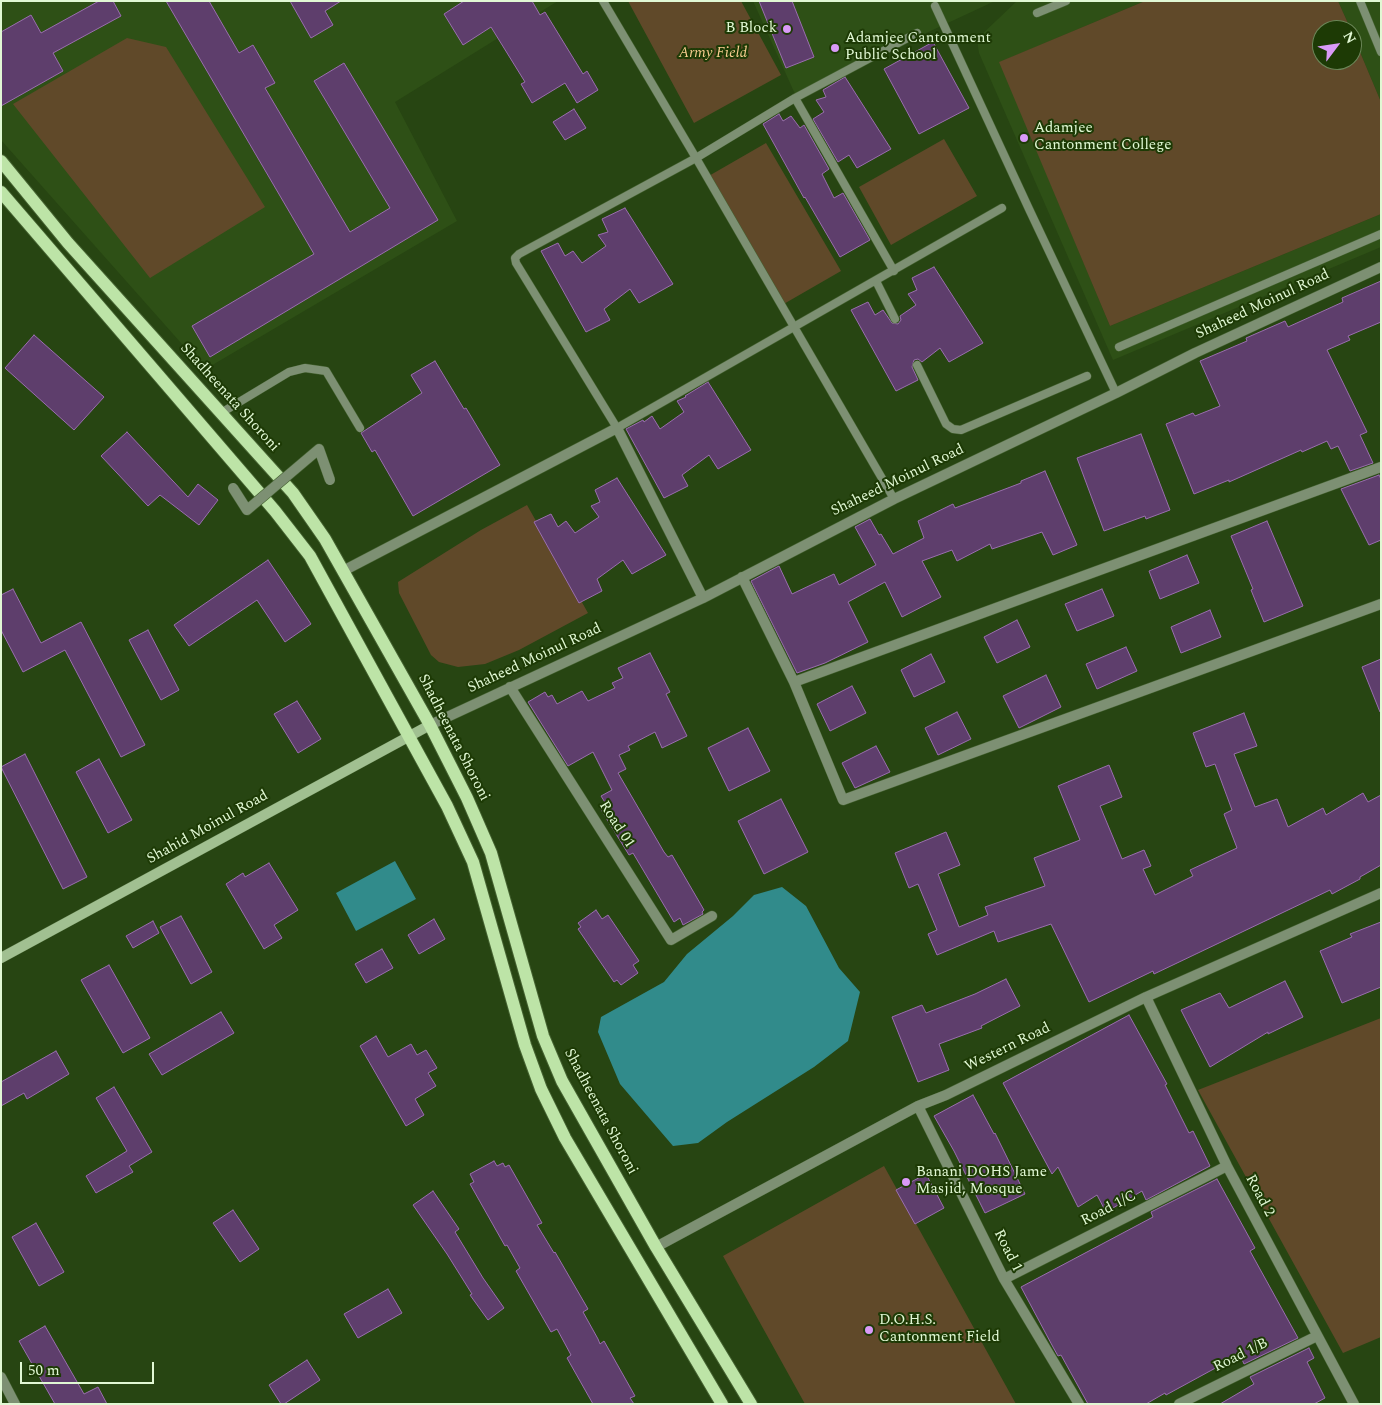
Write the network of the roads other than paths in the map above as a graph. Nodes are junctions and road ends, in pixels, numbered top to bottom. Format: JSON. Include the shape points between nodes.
{"nodes":[{"id":1,"x":603,"y":1,"type":"edge"},
{"id":2,"x":1066,"y":1,"type":"edge"},
{"id":3,"x":1360,"y":1,"type":"edge"},
{"id":4,"x":935,"y":6,"type":"dead end"},
{"id":5,"x":1037,"y":13,"type":"dead end"},
{"id":6,"x":917,"y":33,"type":"dead end"},
{"id":7,"x":1381,"y":52,"type":"edge"},
{"id":8,"x":795,"y":98,"type":"junction"},
{"id":9,"x":696,"y":158,"type":"junction"},
{"id":10,"x":1,"y":161,"type":"edge"},
{"id":11,"x":1,"y":192,"type":"edge"},
{"id":12,"x":1002,"y":208,"type":"dead end"},
{"id":13,"x":1381,"y":234,"type":"edge"},
{"id":14,"x":1381,"y":267,"type":"edge"},
{"id":15,"x":894,"y":271,"type":"junction"},
{"id":16,"x":876,"y":281,"type":"junction"},
{"id":17,"x":895,"y":319,"type":"dead end"},
{"id":18,"x":794,"y":327,"type":"junction"},
{"id":19,"x":1120,"y":347,"type":"dead end"},
{"id":20,"x":917,"y":365,"type":"dead end"},
{"id":21,"x":1087,"y":376,"type":"dead end"},
{"id":22,"x":1116,"y":393,"type":"junction"},
{"id":23,"x":221,"y":413,"type":"junction"},
{"id":24,"x":360,"y":428,"type":"dead end"},
{"id":25,"x":618,"y":428,"type":"junction"},
{"id":26,"x":1381,"y":468,"type":"edge"},
{"id":27,"x":330,"y":480,"type":"dead end"},
{"id":28,"x":233,"y":488,"type":"dead end"},
{"id":29,"x":894,"y":498,"type":"junction"},
{"id":30,"x":343,"y":570,"type":"junction"},
{"id":31,"x":742,"y":577,"type":"junction"},
{"id":32,"x":703,"y":598,"type":"junction"},
{"id":33,"x":1381,"y":604,"type":"edge"},
{"id":34,"x":794,"y":682,"type":"junction"},
{"id":35,"x":510,"y":687,"type":"junction"},
{"id":36,"x":430,"y":724,"type":"junction"},
{"id":37,"x":409,"y":736,"type":"junction"},
{"id":38,"x":1381,"y":893,"type":"edge"},
{"id":39,"x":712,"y":916,"type":"dead end"},
{"id":40,"x":1,"y":958,"type":"edge"},
{"id":41,"x":1146,"y":998,"type":"junction"},
{"id":42,"x":918,"y":1106,"type":"junction"},
{"id":43,"x":1226,"y":1166,"type":"junction"},
{"id":44,"x":656,"y":1248,"type":"junction"},
{"id":45,"x":1004,"y":1279,"type":"junction"},
{"id":46,"x":1316,"y":1336,"type":"junction"},
{"id":47,"x":1,"y":1376,"type":"edge"},
{"id":48,"x":15,"y":1404,"type":"edge"},
{"id":49,"x":722,"y":1404,"type":"edge"},
{"id":50,"x":750,"y":1404,"type":"edge"},
{"id":51,"x":1078,"y":1404,"type":"edge"},
{"id":52,"x":1178,"y":1404,"type":"edge"},
{"id":53,"x":1354,"y":1404,"type":"edge"}],
"edges":[{"from":1,"to":9,"type":"lane"},
{"from":2,"to":5,"type":"lane"},
{"from":3,"to":7,"type":"lane"},
{"from":4,"to":22,"type":"lane"},
{"from":6,"to":8,"type":"lane"},
{"from":8,"to":9,"type":"lane"},
{"from":8,"to":15,"type":"lane"},
{"from":9,"to":18,"type":"lane"},
{"from":9,"to":25,"type":"lane","via":[[515,258]]},
{"from":10,"to":23,"type":"main road","name":"Shadheenata Shoroni","via":[[68,242]]},
{"from":11,"to":37,"type":"main road","via":[[310,556]]},
{"from":12,"to":15,"type":"lane"},
{"from":13,"to":19,"type":"lane"},
{"from":14,"to":22,"type":"street","name":"Shaheed Moinul Road"},
{"from":15,"to":16,"type":"lane"},
{"from":16,"to":17,"type":"lane"},
{"from":16,"to":18,"type":"lane"},
{"from":18,"to":25,"type":"lane"},
{"from":18,"to":29,"type":"lane"},
{"from":20,"to":21,"type":"lane","via":[[946,424],[961,430]]},
{"from":22,"to":29,"type":"street","name":"Shaheed Moinul Road"},
{"from":23,"to":24,"type":"lane","via":[[289,372],[305,368],[326,371]]},
{"from":23,"to":30,"type":"main road","name":"Shadheenata Shoroni","via":[[293,493]]},
{"from":25,"to":30,"type":"street"},
{"from":25,"to":32,"type":"street"},
{"from":26,"to":34,"type":"street"},
{"from":27,"to":28,"type":"street","bridge":true,"via":[[319,449],[247,510]]},
{"from":29,"to":31,"type":"street","name":"Shaheed Moinul Road"},
{"from":30,"to":36,"type":"main road","name":"Shadheenata Shoroni"},
{"from":31,"to":32,"type":"street","name":"Shaheed Moinul Road"},
{"from":31,"to":34,"type":"street"},
{"from":32,"to":35,"type":"street","name":"Shaheed Moinul Road"},
{"from":33,"to":34,"type":"street","via":[[843,800]]},
{"from":35,"to":36,"type":"street","name":"Shaheed Moinul Road"},
{"from":35,"to":39,"type":"street","name":"Road 01","via":[[671,940]]},
{"from":36,"to":37,"type":"street","name":"Shahid Moinul Road"},
{"from":36,"to":44,"type":"main road","name":"Shadheenata Shoroni","via":[[491,854],[543,1036],[562,1081]]},
{"from":37,"to":40,"type":"street","name":"Shahid Moinul Road"},
{"from":37,"to":49,"type":"main road","via":[[473,862],[540,1089],[565,1138]]},
{"from":38,"to":41,"type":"street","name":"Western Road"},
{"from":41,"to":42,"type":"street","name":"Western Road"},
{"from":41,"to":43,"type":"street","name":"Road 2"},
{"from":42,"to":44,"type":"street","name":"Western Road"},
{"from":42,"to":45,"type":"street","name":"Road 1"},
{"from":43,"to":45,"type":"street","name":"Road 1/C"},
{"from":43,"to":46,"type":"street","name":"Road 2"},
{"from":44,"to":50,"type":"main road","name":"Shadheenata Shoroni"},
{"from":45,"to":51,"type":"street","name":"Road 1"},
{"from":46,"to":52,"type":"street","name":"Road 1/B"},
{"from":46,"to":53,"type":"street","name":"Road 2"},
{"from":47,"to":48,"type":"street"}]}
